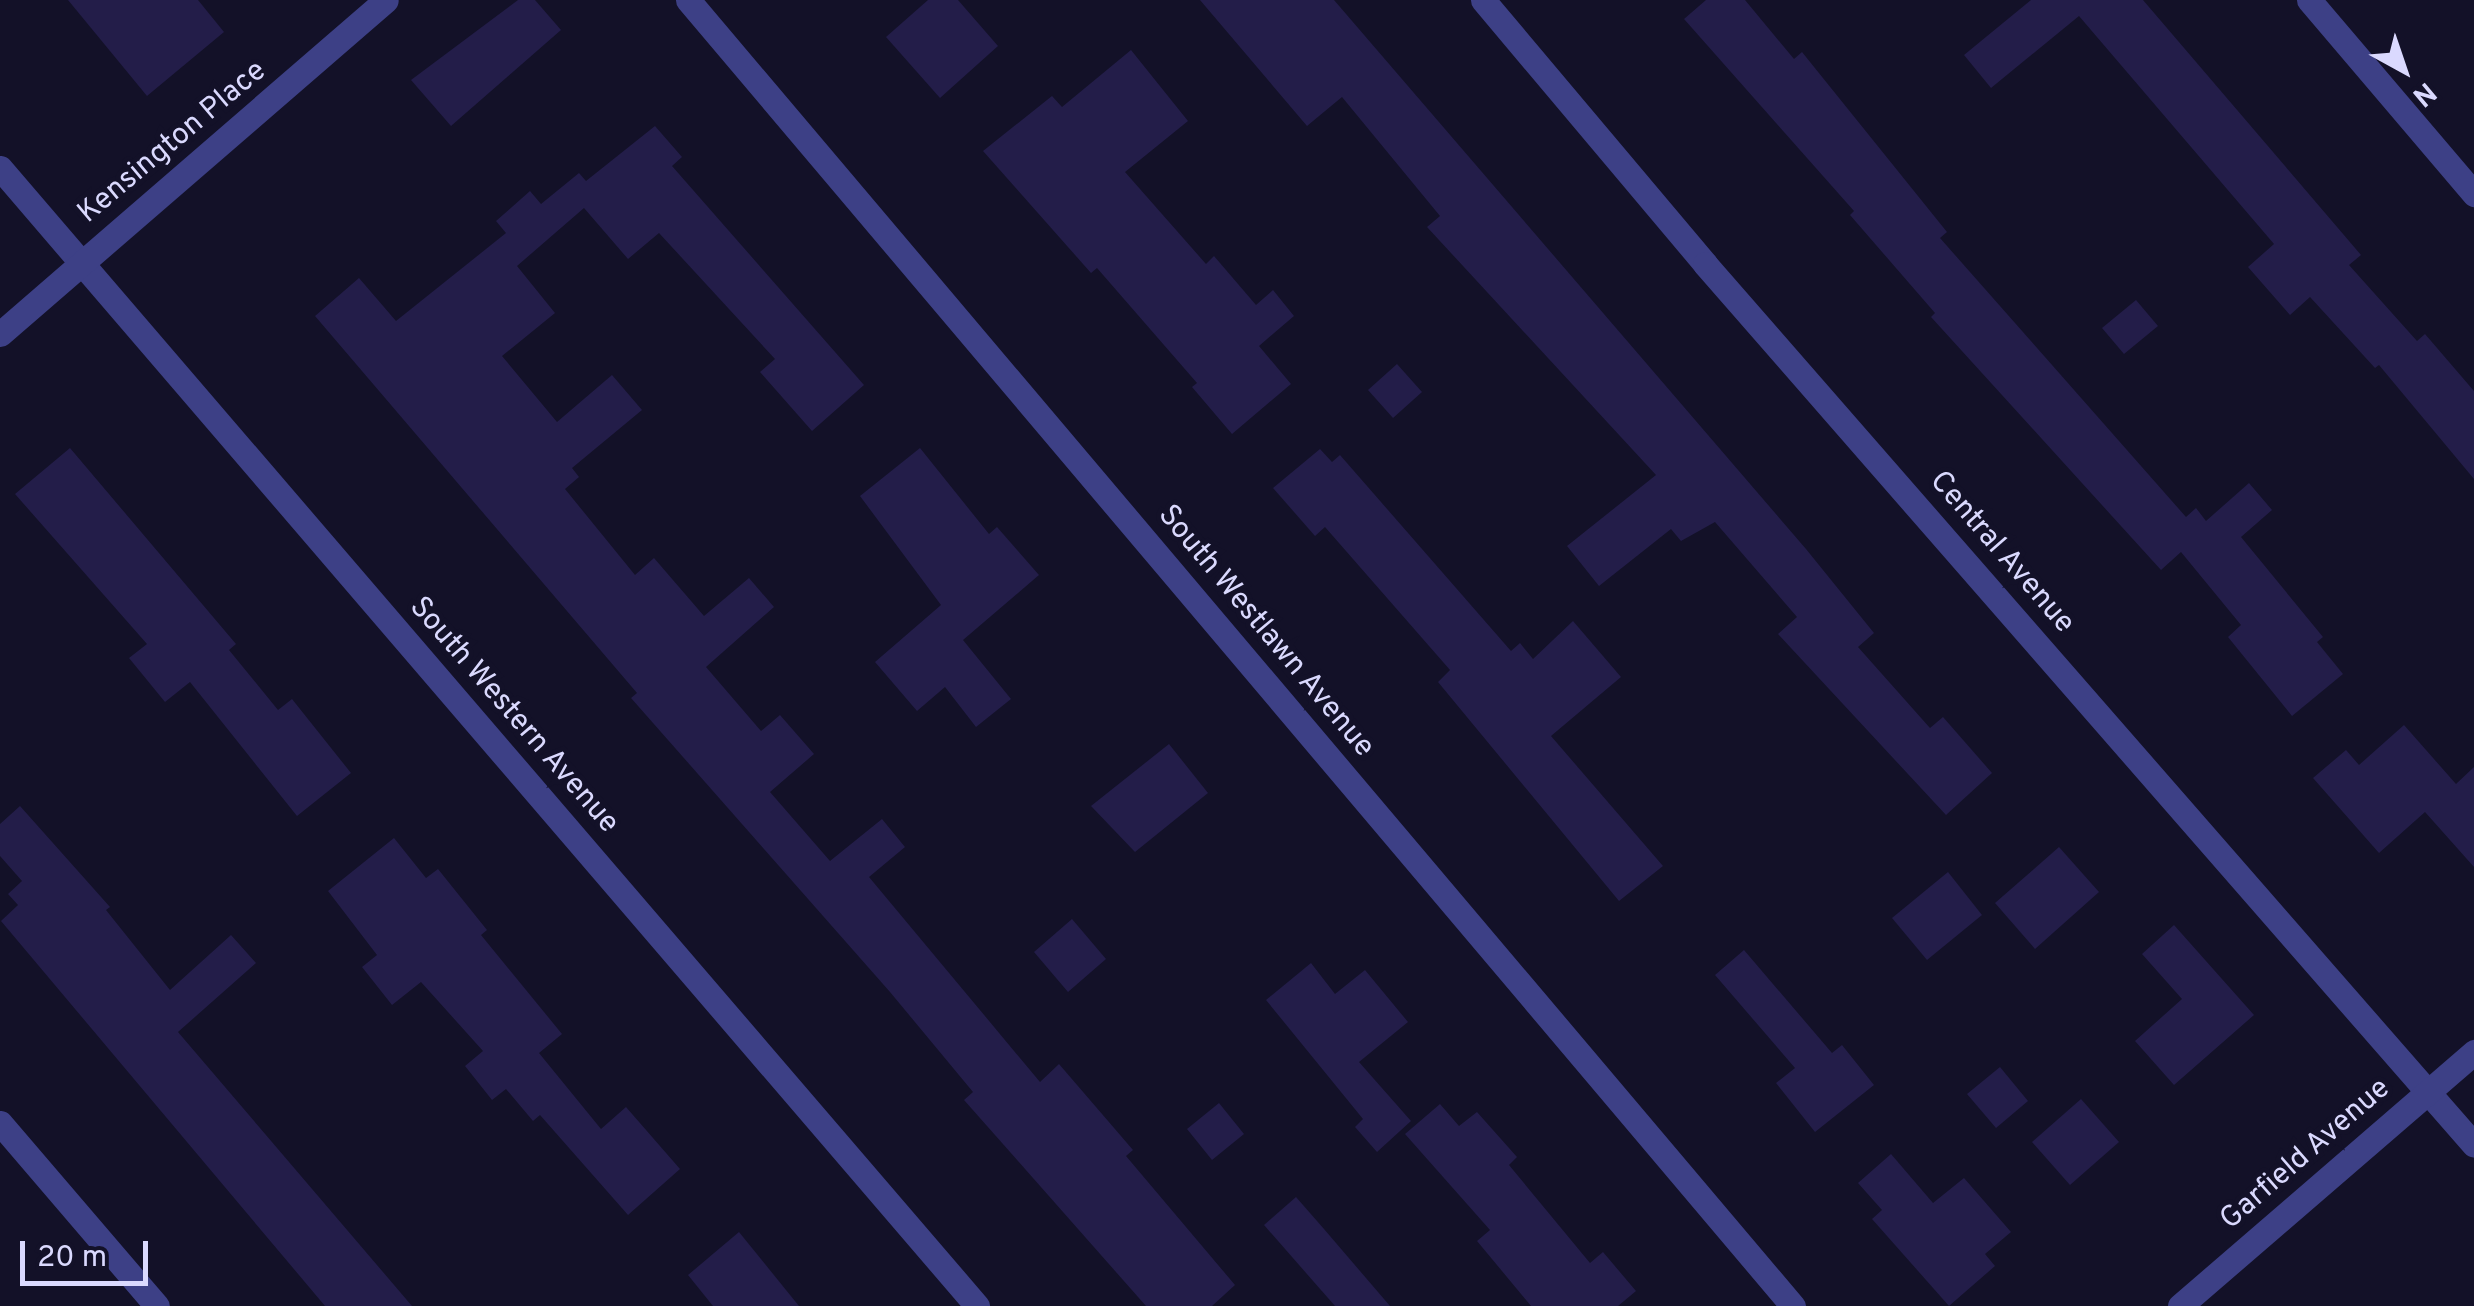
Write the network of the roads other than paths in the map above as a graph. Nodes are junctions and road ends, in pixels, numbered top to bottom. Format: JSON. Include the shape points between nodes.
{"nodes":[{"id":1,"x":386,"y":0,"type":"edge"},
{"id":2,"x":688,"y":0,"type":"edge"},
{"id":3,"x":1483,"y":0,"type":"edge"},
{"id":4,"x":2309,"y":0,"type":"edge"},
{"id":5,"x":0,"y":168,"type":"edge"},
{"id":6,"x":2474,"y":194,"type":"edge"},
{"id":7,"x":82,"y":262,"type":"junction"},
{"id":8,"x":0,"y":334,"type":"edge"},
{"id":9,"x":2474,"y":1052,"type":"edge"},
{"id":10,"x":2429,"y":1092,"type":"junction"},
{"id":11,"x":0,"y":1124,"type":"edge"},
{"id":12,"x":2474,"y":1145,"type":"edge"},
{"id":13,"x":157,"y":1306,"type":"edge"},
{"id":14,"x":977,"y":1306,"type":"edge"},
{"id":15,"x":1793,"y":1306,"type":"edge"},
{"id":16,"x":2180,"y":1306,"type":"edge"}],
"edges":[{"from":1,"to":7,"type":"street","name":"Kensington Place"},
{"from":2,"to":15,"type":"street","name":"South Westlawn Avenue"},
{"from":3,"to":10,"type":"street","name":"Central Avenue","via":[[1704,264]]},
{"from":4,"to":6,"type":"street"},
{"from":5,"to":7,"type":"street","name":"South Western Avenue"},
{"from":7,"to":8,"type":"street","name":"Kensington Place"},
{"from":7,"to":14,"type":"street","name":"South Western Avenue"},
{"from":9,"to":10,"type":"street","name":"Garfield Avenue"},
{"from":10,"to":12,"type":"street","name":"Central Avenue"},
{"from":10,"to":16,"type":"street","name":"Garfield Avenue"},
{"from":11,"to":13,"type":"street"}]}
